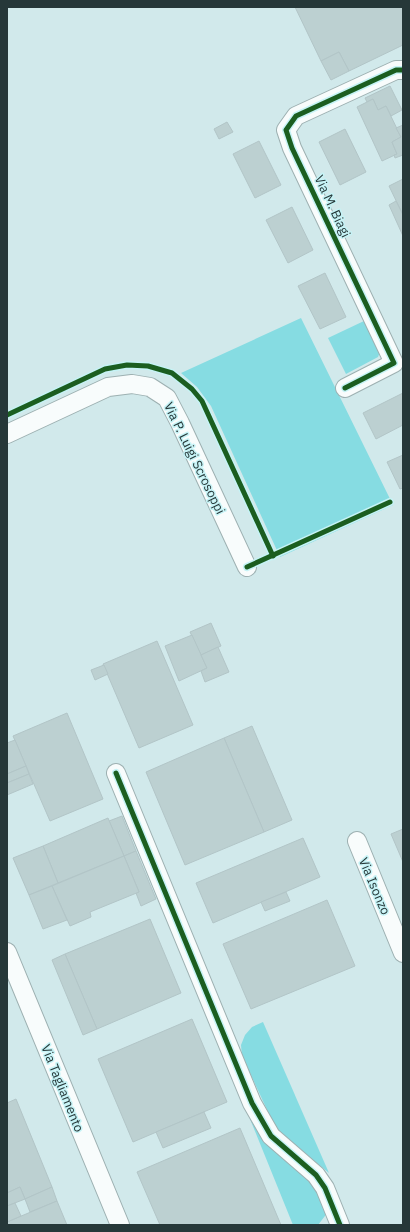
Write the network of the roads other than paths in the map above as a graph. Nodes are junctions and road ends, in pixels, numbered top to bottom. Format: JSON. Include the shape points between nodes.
{"nodes":[{"id":1,"x":403,"y":70,"type":"edge"},
{"id":2,"x":345,"y":388,"type":"dead end"},
{"id":3,"x":7,"y":434,"type":"edge"},
{"id":4,"x":247,"y":568,"type":"dead end"},
{"id":5,"x":116,"y":773,"type":"dead end"},
{"id":6,"x":357,"y":841,"type":"dead end"},
{"id":7,"x":7,"y":952,"type":"edge"},
{"id":8,"x":403,"y":953,"type":"edge"},
{"id":9,"x":120,"y":1225,"type":"edge"},
{"id":10,"x":340,"y":1225,"type":"edge"}],
"edges":[{"from":1,"to":2,"type":"street","name":"Via M. Biagi","via":[[396,70],[296,116],[286,130],[292,148],[394,363]]},
{"from":3,"to":4,"type":"street","name":"Via P. Luigi Scrosoppi","via":[[108,387],[132,384],[150,387],[167,398]]},
{"from":5,"to":10,"type":"street","via":[[252,1103],[271,1136],[316,1176],[325,1188]]},
{"from":6,"to":8,"type":"street","name":"Via Isonzo"},
{"from":7,"to":9,"type":"street","name":"Via Tagliamento"}]}
